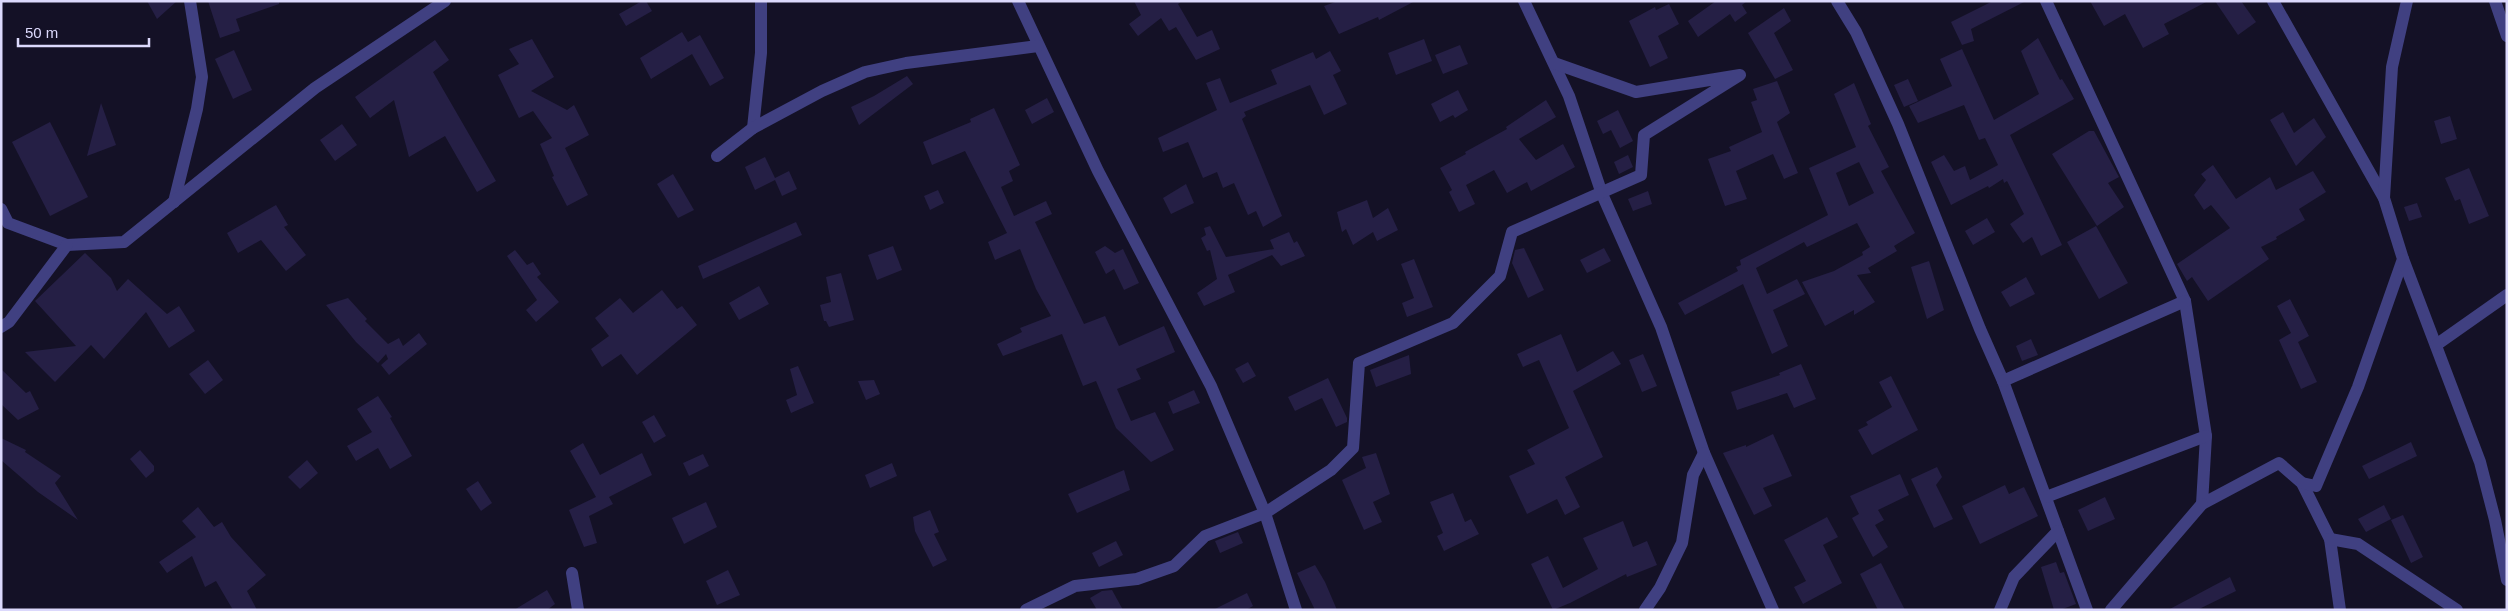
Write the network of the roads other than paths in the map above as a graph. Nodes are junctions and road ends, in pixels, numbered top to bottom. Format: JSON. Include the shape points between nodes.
{"nodes":[{"id":1,"x":190,"y":1,"type":"edge"},
{"id":2,"x":445,"y":1,"type":"edge"},
{"id":3,"x":761,"y":1,"type":"edge"},
{"id":4,"x":1018,"y":1,"type":"edge"},
{"id":5,"x":1524,"y":1,"type":"edge"},
{"id":6,"x":1837,"y":1,"type":"edge"},
{"id":7,"x":2046,"y":1,"type":"edge"},
{"id":8,"x":2273,"y":1,"type":"edge"},
{"id":9,"x":2407,"y":1,"type":"edge"},
{"id":10,"x":2495,"y":1,"type":"edge"},
{"id":11,"x":2507,"y":36,"type":"edge"},
{"id":12,"x":1038,"y":46,"type":"junction"},
{"id":13,"x":1554,"y":63,"type":"junction"},
{"id":14,"x":753,"y":128,"type":"junction"},
{"id":15,"x":717,"y":156,"type":"dead end"},
{"id":16,"x":1602,"y":194,"type":"junction"},
{"id":17,"x":2384,"y":198,"type":"junction"},
{"id":18,"x":174,"y":202,"type":"junction"},
{"id":19,"x":1,"y":209,"type":"edge"},
{"id":20,"x":67,"y":245,"type":"junction"},
{"id":21,"x":2403,"y":259,"type":"junction"},
{"id":22,"x":2507,"y":294,"type":"edge"},
{"id":23,"x":2186,"y":301,"type":"junction"},
{"id":24,"x":1,"y":327,"type":"edge"},
{"id":25,"x":2436,"y":346,"type":"junction"},
{"id":26,"x":2003,"y":382,"type":"junction"},
{"id":27,"x":2206,"y":436,"type":"junction"},
{"id":28,"x":1704,"y":453,"type":"junction"},
{"id":29,"x":2302,"y":483,"type":"junction"},
{"id":30,"x":2046,"y":497,"type":"junction"},
{"id":31,"x":2202,"y":504,"type":"junction"},
{"id":32,"x":1265,"y":513,"type":"junction"},
{"id":33,"x":2058,"y":531,"type":"junction"},
{"id":34,"x":2330,"y":538,"type":"junction"},
{"id":35,"x":572,"y":573,"type":"dead end"},
{"id":36,"x":2507,"y":580,"type":"edge"},
{"id":37,"x":578,"y":610,"type":"edge"},
{"id":38,"x":1026,"y":610,"type":"edge"},
{"id":39,"x":1296,"y":610,"type":"edge"},
{"id":40,"x":1645,"y":610,"type":"edge"},
{"id":41,"x":1773,"y":610,"type":"edge"},
{"id":42,"x":2000,"y":610,"type":"edge"},
{"id":43,"x":2087,"y":610,"type":"edge"},
{"id":44,"x":2111,"y":610,"type":"edge"},
{"id":45,"x":2340,"y":610,"type":"edge"},
{"id":46,"x":2457,"y":610,"type":"edge"}],
"edges":[{"from":1,"to":18,"type":"street","via":[[202,77]]},
{"from":2,"to":18,"type":"street","via":[[315,88]]},
{"from":3,"to":14,"type":"street","via":[[762,53]]},
{"from":4,"to":12,"type":"street"},
{"from":5,"to":13,"type":"street"},
{"from":6,"to":26,"type":"street","via":[[1856,32],[1898,124]]},
{"from":7,"to":23,"type":"street"},
{"from":8,"to":17,"type":"street"},
{"from":9,"to":17,"type":"street","via":[[2392,67]]},
{"from":10,"to":11,"type":"street"},
{"from":12,"to":14,"type":"street","via":[[906,63],[865,72]]},
{"from":12,"to":32,"type":"street","via":[[1098,171],[1211,386]]},
{"from":13,"to":16,"type":"street","via":[[1570,96]]},
{"from":13,"to":16,"type":"street","via":[[1636,92],[1740,75],[1644,136],[1641,175]]},
{"from":14,"to":15,"type":"street"},
{"from":16,"to":28,"type":"street","via":[[1661,327]]},
{"from":16,"to":32,"type":"street","via":[[1512,232],[1500,276],[1453,323],[1359,363],[1353,448],[1332,470]]},
{"from":17,"to":21,"type":"street"},
{"from":18,"to":20,"type":"street","via":[[124,242]]},
{"from":19,"to":20,"type":"street","via":[[8,223]]},
{"from":20,"to":24,"type":"street","via":[[9,322]]},
{"from":21,"to":25,"type":"street"},
{"from":21,"to":29,"type":"street","via":[[2358,387],[2316,486]]},
{"from":22,"to":25,"type":"street"},
{"from":23,"to":26,"type":"street"},
{"from":23,"to":27,"type":"street"},
{"from":25,"to":36,"type":"street","via":[[2480,462]]},
{"from":26,"to":30,"type":"street"},
{"from":27,"to":30,"type":"street"},
{"from":27,"to":31,"type":"street"},
{"from":28,"to":40,"type":"street","via":[[1693,475],[1682,543]]},
{"from":28,"to":41,"type":"street"},
{"from":29,"to":31,"type":"street","via":[[2279,463]]},
{"from":29,"to":34,"type":"street"},
{"from":30,"to":33,"type":"street"},
{"from":31,"to":44,"type":"street"},
{"from":32,"to":38,"type":"street","via":[[1205,536],[1174,566],[1137,579],[1075,586]]},
{"from":32,"to":39,"type":"street"},
{"from":33,"to":42,"type":"street","via":[[2014,576]]},
{"from":33,"to":43,"type":"street"},
{"from":34,"to":45,"type":"street"},
{"from":34,"to":46,"type":"street","via":[[2358,544]]},
{"from":35,"to":37,"type":"street"}]}
